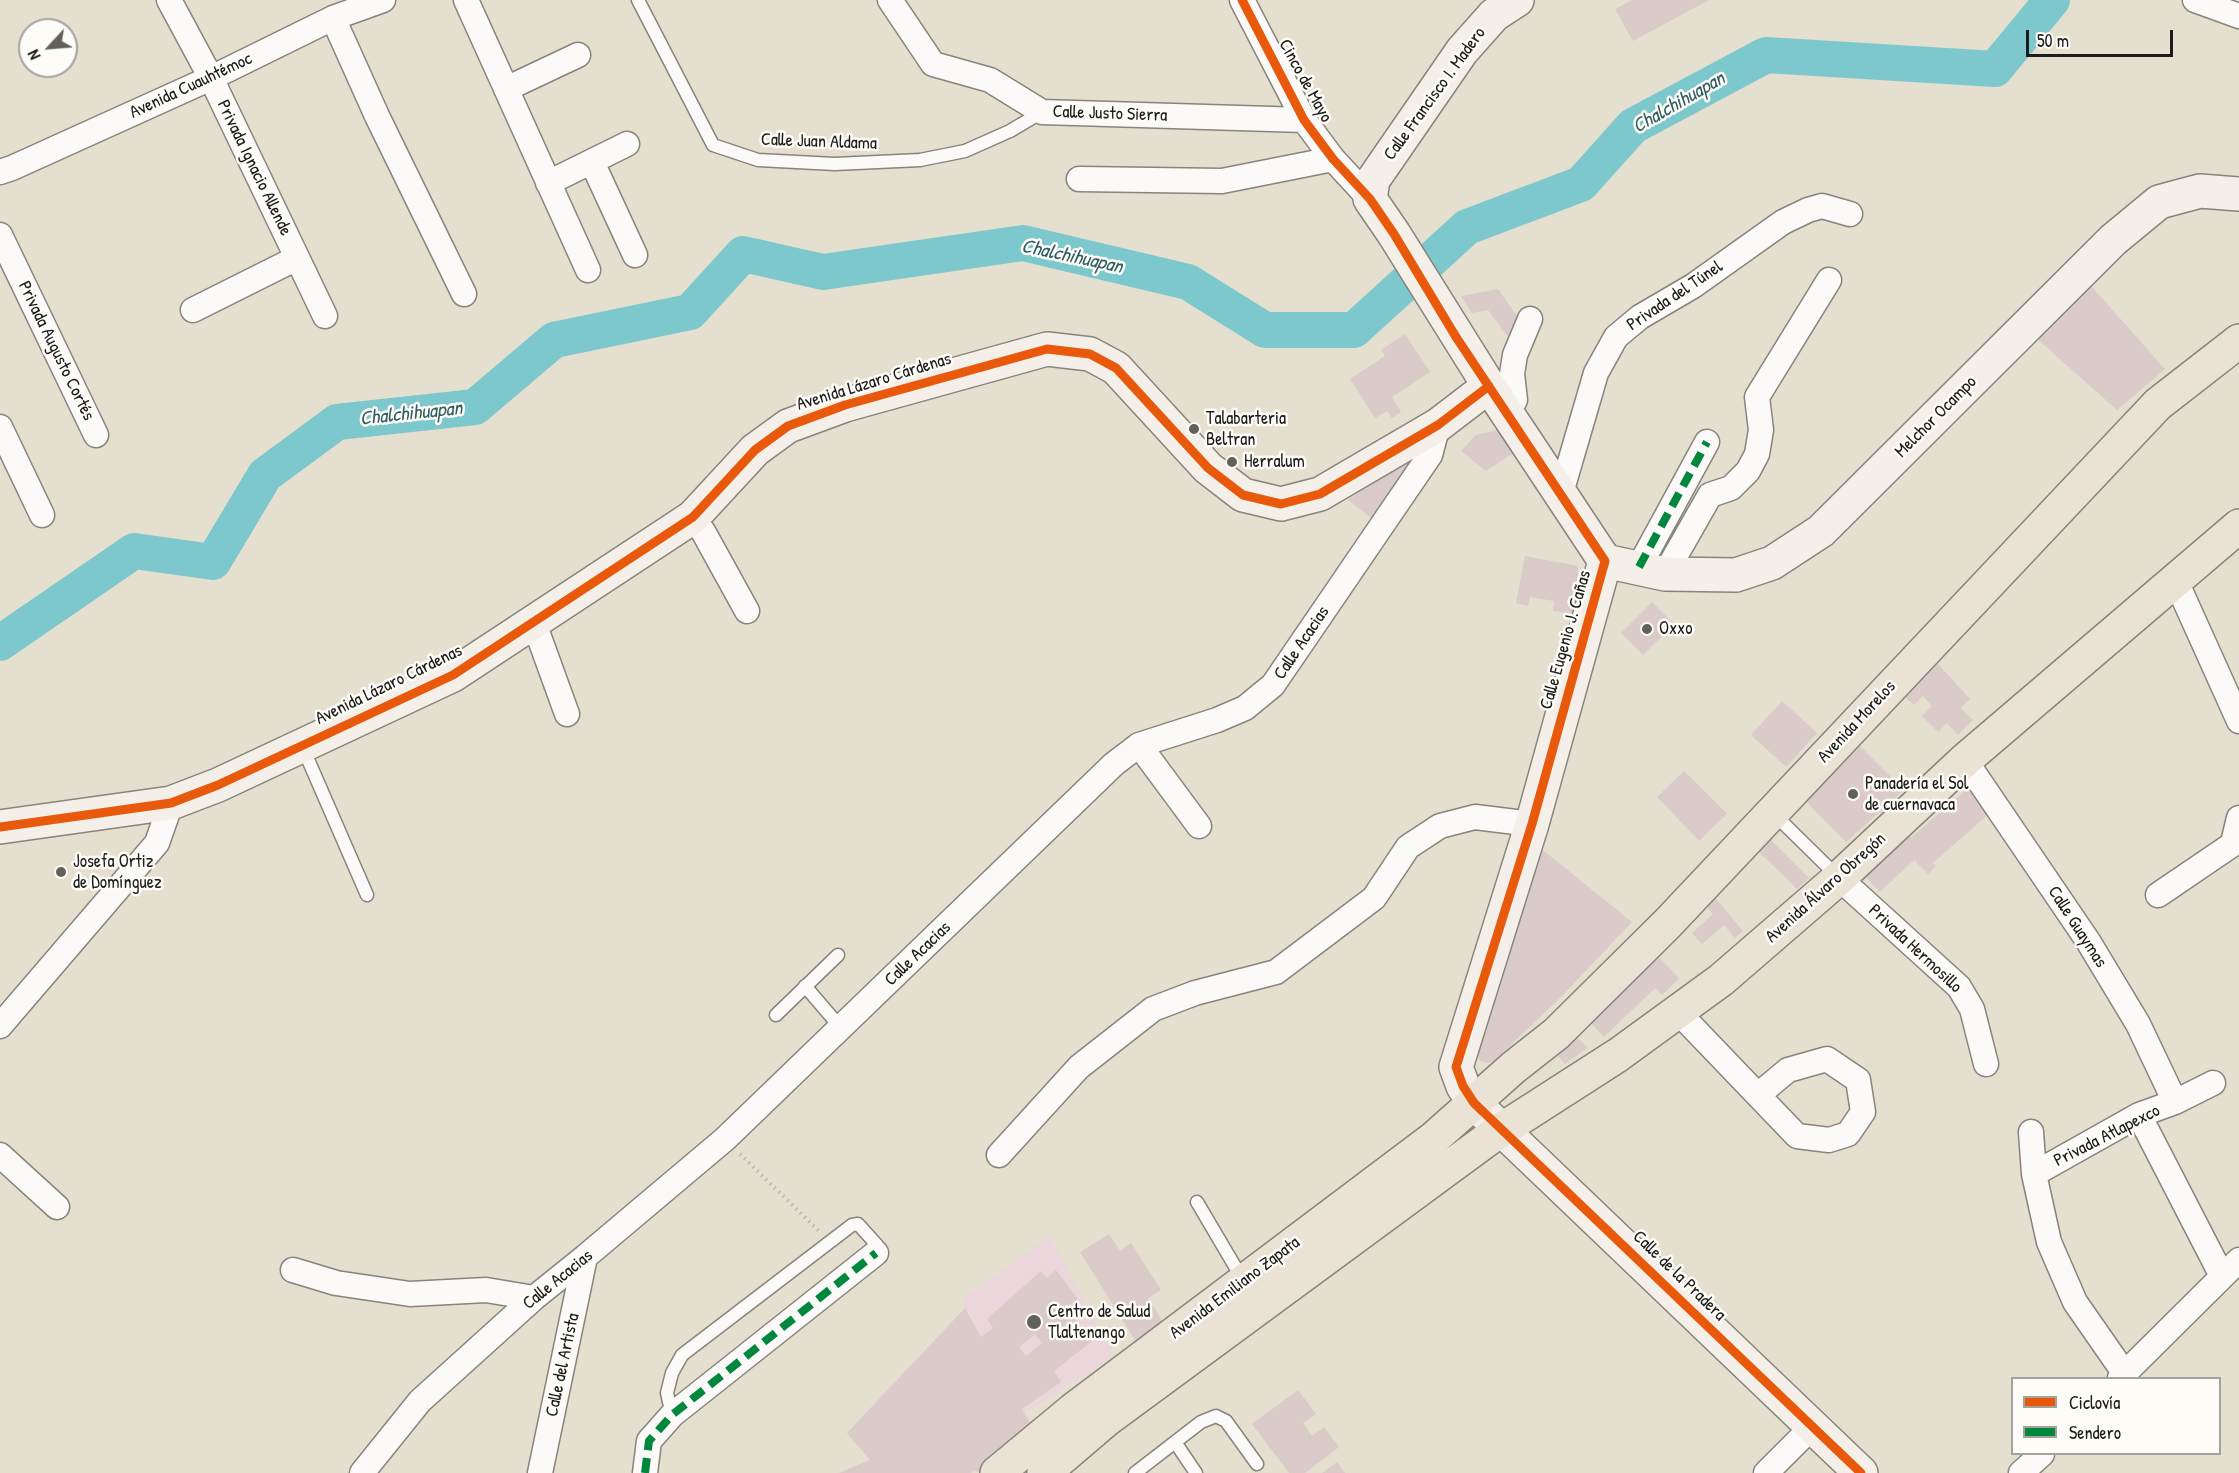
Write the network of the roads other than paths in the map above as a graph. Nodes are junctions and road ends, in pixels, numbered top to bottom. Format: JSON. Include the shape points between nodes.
{"nodes":[{"id":1,"x":169,"y":0,"type":"edge"},
{"id":2,"x":383,"y":0,"type":"edge"},
{"id":3,"x":466,"y":0,"type":"edge"},
{"id":4,"x":638,"y":0,"type":"edge"},
{"id":5,"x":890,"y":0,"type":"edge"},
{"id":6,"x":1242,"y":0,"type":"edge"},
{"id":7,"x":1517,"y":0,"type":"edge"},
{"id":8,"x":2195,"y":0,"type":"edge"},
{"id":9,"x":2239,"y":16,"type":"edge"},
{"id":10,"x":333,"y":18,"type":"junction"},
{"id":11,"x":578,"y":55,"type":"dead end"},
{"id":12,"x":211,"y":78,"type":"junction"},
{"id":13,"x":506,"y":89,"type":"junction"},
{"id":14,"x":1042,"y":112,"type":"junction"},
{"id":15,"x":1304,"y":120,"type":"junction"},
{"id":16,"x":627,"y":144,"type":"dead end"},
{"id":17,"x":1333,"y":159,"type":"junction"},
{"id":18,"x":592,"y":162,"type":"junction"},
{"id":19,"x":0,"y":172,"type":"edge"},
{"id":20,"x":1079,"y":180,"type":"dead end"},
{"id":21,"x":548,"y":183,"type":"junction"},
{"id":22,"x":2239,"y":194,"type":"edge"},
{"id":23,"x":1370,"y":199,"type":"junction"},
{"id":24,"x":1850,"y":214,"type":"dead end"},
{"id":25,"x":0,"y":235,"type":"edge"},
{"id":26,"x":635,"y":255,"type":"dead end"},
{"id":27,"x":297,"y":258,"type":"junction"},
{"id":28,"x":588,"y":270,"type":"dead end"},
{"id":29,"x":1829,"y":280,"type":"dead end"},
{"id":30,"x":465,"y":294,"type":"dead end"},
{"id":31,"x":193,"y":310,"type":"dead end"},
{"id":32,"x":325,"y":316,"type":"dead end"},
{"id":33,"x":1530,"y":319,"type":"dead end"},
{"id":34,"x":2239,"y":341,"type":"edge"},
{"id":35,"x":1498,"y":399,"type":"junction"},
{"id":36,"x":1438,"y":426,"type":"junction"},
{"id":37,"x":0,"y":427,"type":"edge"},
{"id":38,"x":96,"y":435,"type":"dead end"},
{"id":39,"x":1707,"y":442,"type":"dead end"},
{"id":40,"x":1561,"y":493,"type":"junction"},
{"id":41,"x":42,"y":515,"type":"dead end"},
{"id":42,"x":693,"y":517,"type":"junction"},
{"id":43,"x":2239,"y":526,"type":"edge"},
{"id":44,"x":1605,"y":561,"type":"junction"},
{"id":45,"x":1652,"y":571,"type":"junction"},
{"id":46,"x":2175,"y":579,"type":"junction"},
{"id":47,"x":747,"y":611,"type":"dead end"},
{"id":48,"x":534,"y":623,"type":"junction"},
{"id":49,"x":2237,"y":710,"type":"edge"},
{"id":50,"x":567,"y":714,"type":"dead end"},
{"id":51,"x":302,"y":745,"type":"junction"},
{"id":52,"x":1139,"y":745,"type":"junction"},
{"id":53,"x":1965,"y":760,"type":"junction"},
{"id":54,"x":171,"y":803,"type":"junction"},
{"id":55,"x":1772,"y":812,"type":"junction"},
{"id":56,"x":2239,"y":818,"type":"edge"},
{"id":57,"x":1532,"y":824,"type":"junction"},
{"id":58,"x":1199,"y":826,"type":"dead end"},
{"id":59,"x":0,"y":827,"type":"edge"},
{"id":60,"x":2236,"y":842,"type":"edge"},
{"id":61,"x":1839,"y":878,"type":"junction"},
{"id":62,"x":367,"y":895,"type":"dead end"},
{"id":63,"x":2158,"y":895,"type":"dead end"},
{"id":64,"x":838,"y":955,"type":"dead end"},
{"id":65,"x":805,"y":986,"type":"junction"},
{"id":66,"x":1678,"y":1012,"type":"junction"},
{"id":67,"x":776,"y":1015,"type":"dead end"},
{"id":68,"x":0,"y":1026,"type":"edge"},
{"id":69,"x":841,"y":1028,"type":"junction"},
{"id":70,"x":1986,"y":1064,"type":"dead end"},
{"id":71,"x":2213,"y":1083,"type":"dead end"},
{"id":72,"x":1758,"y":1095,"type":"dead end"},
{"id":73,"x":2175,"y":1102,"type":"junction"},
{"id":74,"x":1474,"y":1103,"type":"junction"},
{"id":75,"x":2139,"y":1115,"type":"junction"},
{"id":76,"x":1502,"y":1130,"type":"junction"},
{"id":77,"x":2031,"y":1132,"type":"dead end"},
{"id":78,"x":0,"y":1155,"type":"edge"},
{"id":79,"x":999,"y":1155,"type":"dead end"},
{"id":80,"x":2034,"y":1174,"type":"junction"},
{"id":81,"x":1197,"y":1202,"type":"dead end"},
{"id":82,"x":57,"y":1208,"type":"dead end"},
{"id":83,"x":876,"y":1253,"type":"joint"},
{"id":84,"x":585,"y":1257,"type":"junction"},
{"id":85,"x":2230,"y":1268,"type":"edge"},
{"id":86,"x":293,"y":1270,"type":"dead end"},
{"id":87,"x":1244,"y":1281,"type":"junction"},
{"id":88,"x":534,"y":1298,"type":"junction"},
{"id":89,"x":2123,"y":1376,"type":"edge"},
{"id":90,"x":672,"y":1415,"type":"junction"},
{"id":91,"x":1813,"y":1426,"type":"junction"},
{"id":92,"x":1175,"y":1442,"type":"junction"},
{"id":93,"x":2041,"y":1455,"type":"edge"},
{"id":94,"x":1257,"y":1464,"type":"dead end"},
{"id":95,"x":362,"y":1473,"type":"edge"},
{"id":96,"x":540,"y":1473,"type":"edge"},
{"id":97,"x":645,"y":1473,"type":"edge"},
{"id":98,"x":997,"y":1473,"type":"edge"},
{"id":99,"x":1044,"y":1473,"type":"edge"},
{"id":100,"x":1135,"y":1473,"type":"edge"},
{"id":101,"x":1196,"y":1473,"type":"edge"},
{"id":102,"x":1766,"y":1473,"type":"edge"},
{"id":103,"x":1861,"y":1473,"type":"edge"},
{"id":104,"x":2021,"y":1473,"type":"edge"}],
"edges":[{"from":1,"to":12,"type":"street","name":"Privada Ignacio Allende"},
{"from":2,"to":10,"type":"street","name":"Avenida Cuauhtémoc"},
{"from":3,"to":13,"type":"street"},
{"from":4,"to":14,"type":"lane","name":"Calle Juan Aldama","via":[[713,145],[758,160],[835,164],[920,160],[965,150]]},
{"from":5,"to":14,"type":"street","name":"Calle Justo Sierra","via":[[933,64],[990,80]]},
{"from":6,"to":15,"type":"street","name":"Cinco de Mayo"},
{"from":7,"to":23,"type":"street","name":"Calle Francisco I. Madero","via":[[1494,15],[1462,51],[1373,180]]},
{"from":8,"to":9,"type":"street"},
{"from":10,"to":12,"type":"street","name":"Avenida Cuauhtémoc"},
{"from":10,"to":30,"type":"street"},
{"from":11,"to":13,"type":"street"},
{"from":12,"to":19,"type":"street","name":"Avenida Cuauhtémoc"},
{"from":12,"to":27,"type":"street","name":"Privada Ignacio Allende"},
{"from":13,"to":21,"type":"street"},
{"from":14,"to":15,"type":"street","name":"Calle Justo Sierra"},
{"from":15,"to":17,"type":"street","name":"Cinco de Mayo"},
{"from":16,"to":18,"type":"street"},
{"from":17,"to":20,"type":"street","via":[[1222,181]]},
{"from":17,"to":23,"type":"street","name":"Cinco de Mayo"},
{"from":18,"to":21,"type":"street"},
{"from":18,"to":26,"type":"street"},
{"from":21,"to":28,"type":"street"},
{"from":22,"to":45,"type":"street","name":"Melchor Ocampo","via":[[2200,191],[2159,202],[2113,240],[1821,531],[1772,563],[1736,575]]},
{"from":23,"to":35,"type":"street","name":"Calle Eugenio J. Cañas"},
{"from":24,"to":40,"type":"street","name":"Privada del Túnel","via":[[1822,206],[1783,222],[1616,337],[1596,373]]},
{"from":25,"to":38,"type":"street","name":"Privada Augusto Cortés"},
{"from":27,"to":31,"type":"street"},
{"from":27,"to":32,"type":"street","name":"Privada Ignacio Allende"},
{"from":29,"to":45,"type":"street","via":[[1757,397],[1761,430],[1757,454],[1748,471],[1731,488],[1710,495]]},
{"from":33,"to":35,"type":"street","via":[[1515,355],[1515,400]]},
{"from":34,"to":55,"type":"main road","name":"Avenida Morelos","via":[[2158,404]]},
{"from":35,"to":36,"type":"street","name":"Avenida Lázaro Cárdenas"},
{"from":35,"to":40,"type":"street","name":"Calle Eugenio J. Cañas"},
{"from":36,"to":42,"type":"street","name":"Avenida Lázaro Cárdenas","via":[[1320,494],[1281,504],[1243,495],[1208,468],[1116,368],[1089,354],[1047,349],[845,405],[788,426],[755,450]]},
{"from":36,"to":52,"type":"street","name":"Calle Acacias","via":[[1430,455],[1273,685],[1245,708]]},
{"from":37,"to":41,"type":"street"},
{"from":39,"to":45,"type":"street"},
{"from":40,"to":44,"type":"street","name":"Calle Eugenio J. Cañas"},
{"from":42,"to":47,"type":"street"},
{"from":42,"to":48,"type":"street","name":"Avenida Lázaro Cárdenas"},
{"from":43,"to":46,"type":"main road","name":"Avenida Álvaro Obregón"},
{"from":44,"to":45,"type":"street","name":"Melchor Ocampo"},
{"from":44,"to":57,"type":"street","name":"Calle Eugenio J. Cañas"},
{"from":46,"to":49,"type":"street"},
{"from":46,"to":53,"type":"main road","name":"Avenida Álvaro Obregón"},
{"from":48,"to":50,"type":"street"},
{"from":48,"to":51,"type":"street","name":"Avenida Lázaro Cárdenas","via":[[453,675]]},
{"from":51,"to":54,"type":"street","name":"Avenida Lázaro Cárdenas"},
{"from":51,"to":62,"type":"lane"},
{"from":52,"to":58,"type":"street"},
{"from":52,"to":69,"type":"street","name":"Calle Acacias","via":[[1114,764]]},
{"from":53,"to":61,"type":"main road","name":"Avenida Álvaro Obregón"},
{"from":53,"to":73,"type":"street","name":"Calle Guaymas","via":[[2088,940],[2138,1024]]},
{"from":54,"to":59,"type":"street","name":"Avenida Lázaro Cárdenas"},
{"from":54,"to":68,"type":"street","via":[[158,843]]},
{"from":55,"to":61,"type":"lane"},
{"from":55,"to":74,"type":"main road","name":"Avenida Morelos","via":[[1556,1035]]},
{"from":56,"to":60,"type":"street"},
{"from":57,"to":74,"type":"street","name":"Calle Eugenio J. Cañas","via":[[1456,1067]]},
{"from":57,"to":79,"type":"street","via":[[1475,817],[1440,826],[1408,847],[1374,897],[1276,972],[1153,1009],[1079,1066]]},
{"from":60,"to":63,"type":"street"},
{"from":61,"to":66,"type":"main road","name":"Avenida Álvaro Obregón"},
{"from":61,"to":70,"type":"street","name":"Privada Hermosillo","via":[[1959,987],[1972,1009]]},
{"from":64,"to":65,"type":"lane"},
{"from":65,"to":67,"type":"lane"},
{"from":65,"to":69,"type":"lane"},
{"from":66,"to":72,"type":"street"},
{"from":66,"to":76,"type":"main road","name":"Avenida Álvaro Obregón"},
{"from":69,"to":84,"type":"street","name":"Calle Acacias","via":[[725,1139]]},
{"from":71,"to":73,"type":"street","name":"Privada Atlapexco"},
{"from":73,"to":75,"type":"street","name":"Privada Atlapexco"},
{"from":74,"to":76,"type":"street","name":"Calle de la Pradera"},
{"from":74,"to":87,"type":"main road","name":"Avenida Emiliano Zapata","via":[[1433,1139]]},
{"from":75,"to":80,"type":"street","name":"Privada Atlapexco"},
{"from":75,"to":85,"type":"street"},
{"from":76,"to":91,"type":"street","name":"Calle de la Pradera"},
{"from":76,"to":99,"type":"main road","name":"Avenida Emiliano Zapata","via":[[1106,1420]]},
{"from":77,"to":80,"type":"street","name":"Privada Atlapexco"},
{"from":78,"to":82,"type":"street"},
{"from":80,"to":89,"type":"street","name":"Privada Atlapexco","via":[[2049,1242],[2075,1302]]},
{"from":81,"to":87,"type":"lane"},
{"from":83,"to":90,"type":"street"},
{"from":83,"to":90,"type":"lane","via":[[877,1245],[858,1224],[852,1224],[682,1355],[672,1372],[667,1393]]},
{"from":84,"to":88,"type":"street","name":"Calle Acacias"},
{"from":84,"to":96,"type":"street","name":"Calle del Artista"},
{"from":85,"to":89,"type":"street"},
{"from":86,"to":88,"type":"street","via":[[336,1283],[410,1294],[486,1290]]},
{"from":87,"to":98,"type":"main road","name":"Avenida Emiliano Zapata","via":[[1073,1410]]},
{"from":88,"to":95,"type":"street","name":"Calle Acacias","via":[[420,1401]]},
{"from":90,"to":97,"type":"street","via":[[649,1441]]},
{"from":91,"to":102,"type":"street"},
{"from":91,"to":103,"type":"street","name":"Calle de la Pradera"},
{"from":92,"to":94,"type":"lane","via":[[1216,1416],[1226,1421]]},
{"from":92,"to":100,"type":"lane"},
{"from":92,"to":101,"type":"lane"},
{"from":93,"to":104,"type":"street"}]}
